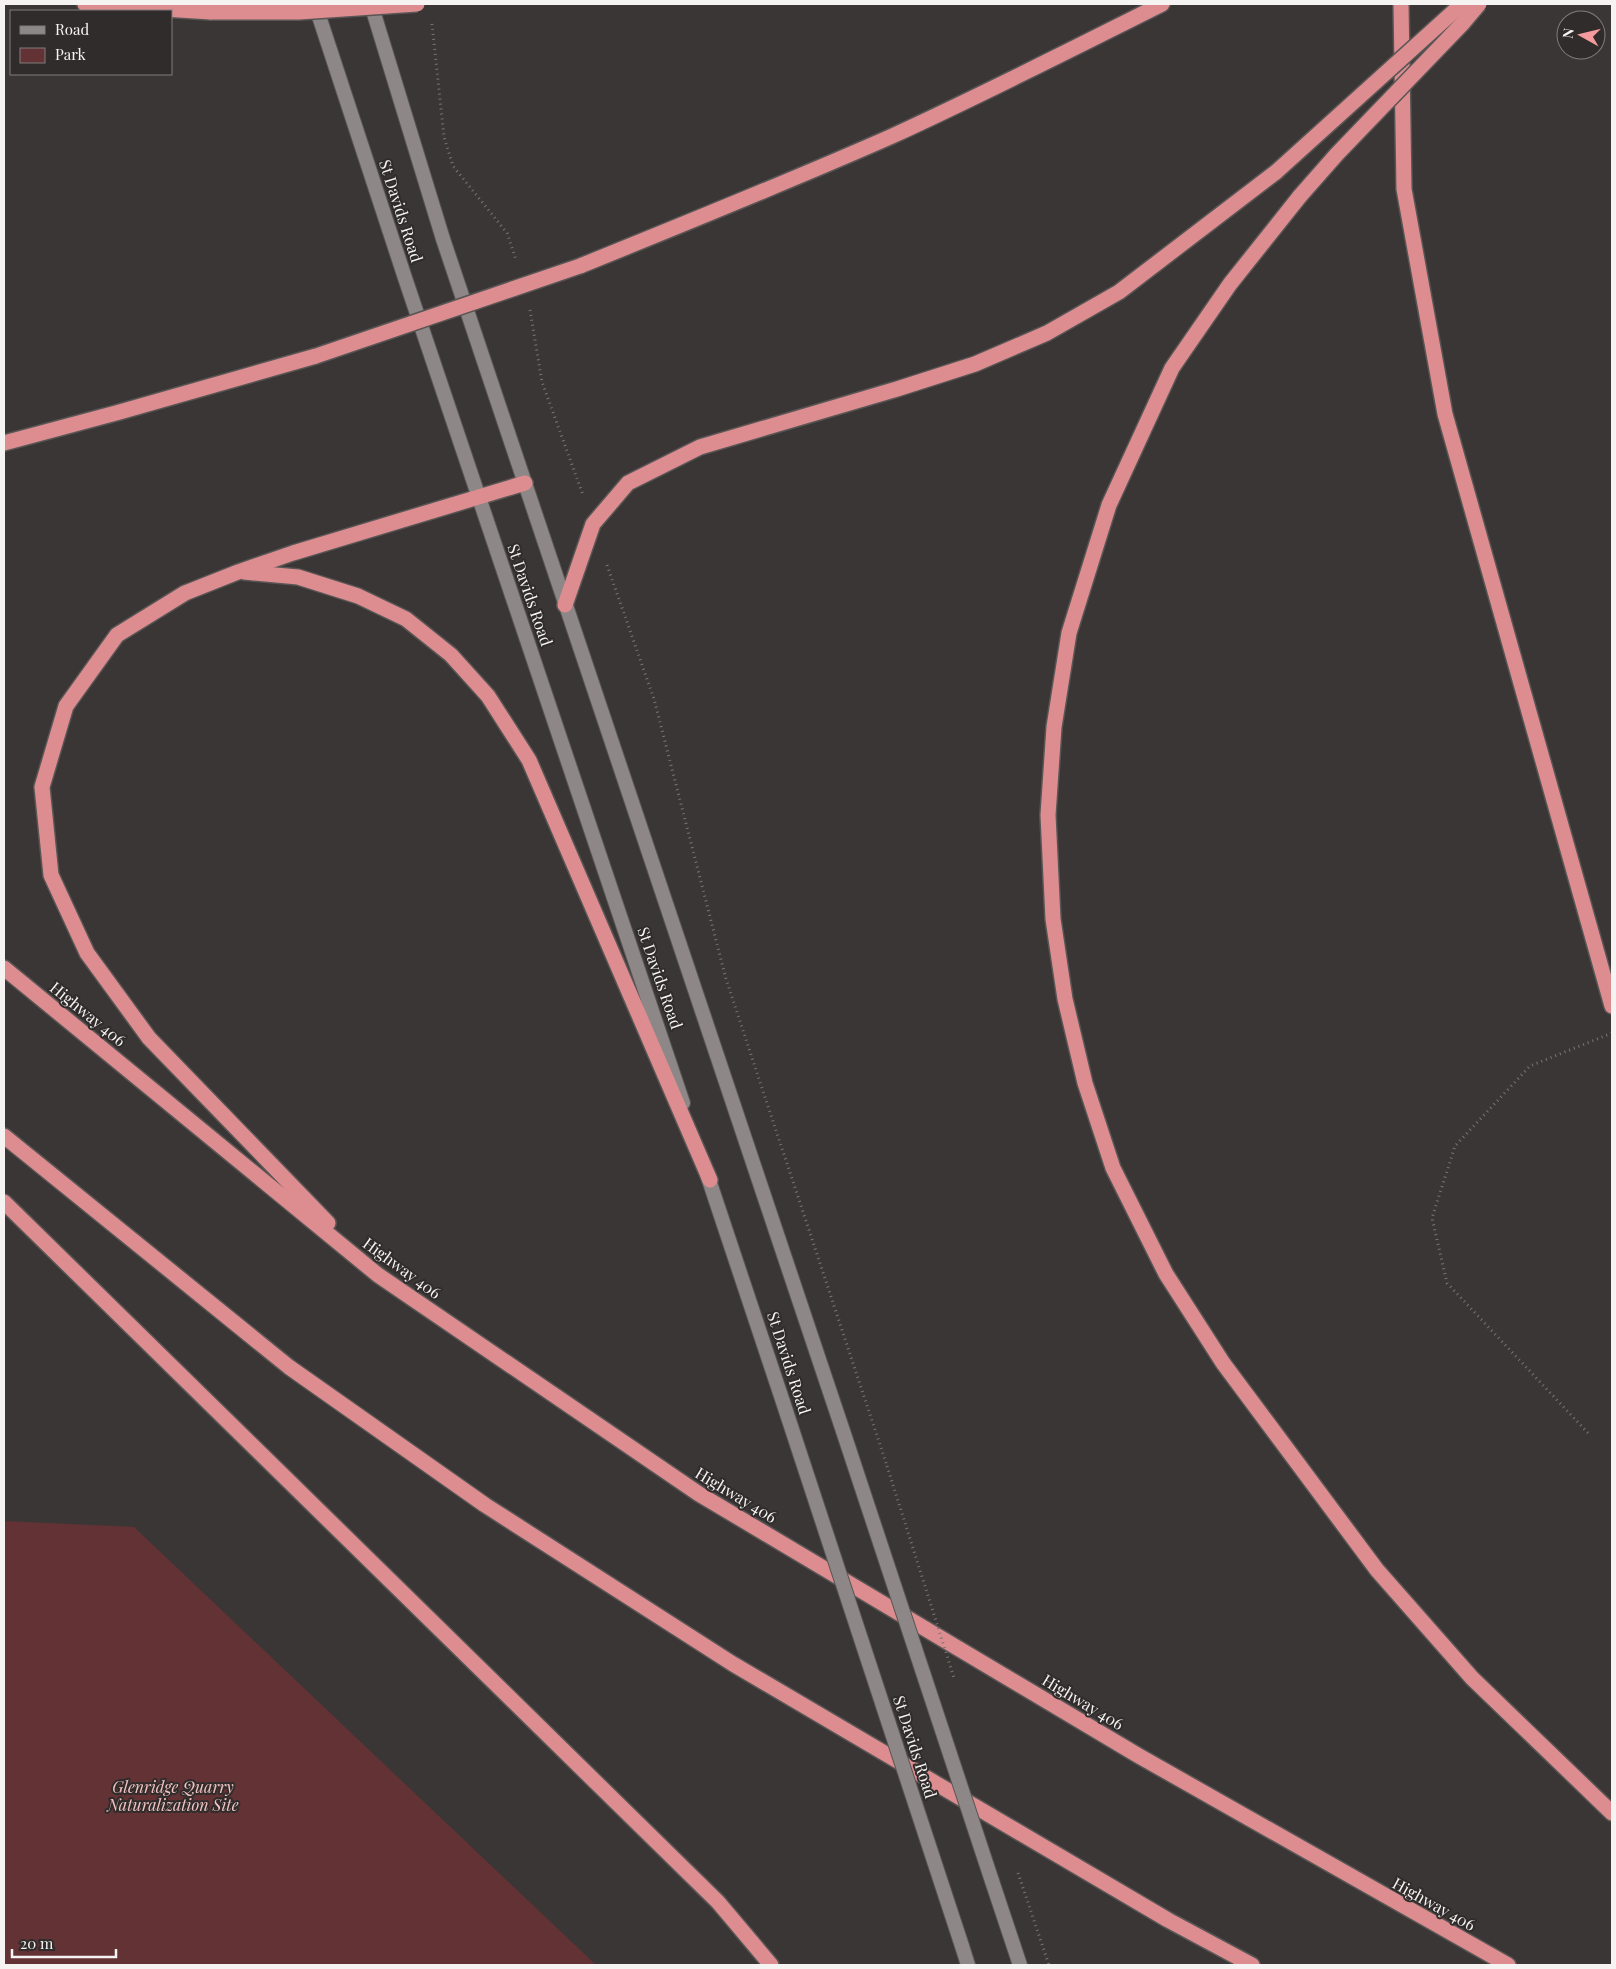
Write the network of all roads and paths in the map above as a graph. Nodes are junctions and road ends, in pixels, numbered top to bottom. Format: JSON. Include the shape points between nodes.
{"nodes":[{"id":1,"x":84,"y":4,"type":"edge"},
{"id":2,"x":315,"y":4,"type":"edge"},
{"id":3,"x":370,"y":4,"type":"edge"},
{"id":4,"x":417,"y":4,"type":"edge"},
{"id":5,"x":1162,"y":4,"type":"edge"},
{"id":6,"x":1401,"y":4,"type":"edge"},
{"id":7,"x":1462,"y":4,"type":"edge"},
{"id":8,"x":1479,"y":4,"type":"edge"},
{"id":9,"x":432,"y":23,"type":"dead end"},
{"id":10,"x":519,"y":267,"type":"dead end"},
{"id":11,"x":530,"y":303,"type":"dead end"},
{"id":12,"x":4,"y":443,"type":"edge"},
{"id":13,"x":525,"y":483,"type":"junction"},
{"id":14,"x":479,"y":497,"type":"junction"},
{"id":15,"x":593,"y":524,"type":"junction"},
{"id":16,"x":238,"y":572,"type":"junction"},
{"id":17,"x":565,"y":605,"type":"junction"},
{"id":18,"x":1561,"y":820,"type":"junction"},
{"id":19,"x":4,"y":968,"type":"edge"},
{"id":20,"x":1612,"y":973,"type":"edge"},
{"id":21,"x":1612,"y":1006,"type":"edge"},
{"id":22,"x":1612,"y":1032,"type":"edge"},
{"id":23,"x":4,"y":1136,"type":"edge"},
{"id":24,"x":710,"y":1180,"type":"junction"},
{"id":25,"x":4,"y":1202,"type":"edge"},
{"id":26,"x":378,"y":1275,"type":"junction"},
{"id":27,"x":1588,"y":1433,"type":"dead end"},
{"id":28,"x":956,"y":1685,"type":"dead end"},
{"id":29,"x":1612,"y":1813,"type":"edge"},
{"id":30,"x":1018,"y":1873,"type":"dead end"},
{"id":31,"x":1168,"y":1920,"type":"junction"},
{"id":32,"x":771,"y":1965,"type":"edge"},
{"id":33,"x":968,"y":1965,"type":"edge"},
{"id":34,"x":1020,"y":1965,"type":"edge"},
{"id":35,"x":1049,"y":1965,"type":"edge"},
{"id":36,"x":1236,"y":1965,"type":"edge"},
{"id":37,"x":1252,"y":1965,"type":"edge"},
{"id":38,"x":1508,"y":1965,"type":"edge"}],
"edges":[{"from":1,"to":4,"type":"highway","bridge":true,"via":[[211,12],[299,12]]},
{"from":2,"to":14,"type":"main road","name":"St Davids Road"},
{"from":3,"to":13,"type":"main road","name":"St Davids Road","via":[[443,239]]},
{"from":5,"to":12,"type":"highway","bridge":true,"via":[[892,136],[580,266],[316,356]]},
{"from":6,"to":18,"type":"highway","via":[[1404,189],[1445,414]]},
{"from":7,"to":15,"type":"highway","bridge":true,"via":[[1276,172],[1119,292],[1047,333],[975,364],[700,447],[628,483]]},
{"from":8,"to":29,"type":"highway","bridge":true,"via":[[1300,196],[1230,284],[1172,368],[1109,505],[1069,633],[1054,727],[1048,815],[1053,919],[1065,999],[1085,1083],[1113,1168],[1166,1274],[1223,1363],[1377,1570],[1472,1678]]},
{"from":9,"to":10,"type":"path","via":[[444,137],[452,166],[507,233]]},
{"from":11,"to":15,"type":"path","via":[[542,382]]},
{"from":13,"to":14,"type":"highway"},
{"from":13,"to":17,"type":"main road","name":"St Davids Road"},
{"from":14,"to":16,"type":"highway"},
{"from":14,"to":24,"type":"main road","name":"St Davids Road"},
{"from":15,"to":17,"type":"highway"},
{"from":15,"to":28,"type":"path","bridge":true,"via":[[654,699],[726,979]]},
{"from":16,"to":24,"type":"highway","via":[[298,578],[358,596],[406,619],[451,655],[488,696],[529,760]]},
{"from":16,"to":26,"type":"highway","via":[[185,593],[117,635],[66,706],[42,787],[51,875],[87,953],[149,1038]]},
{"from":17,"to":34,"type":"main road","name":"St Davids Road","bridge":true},
{"from":18,"to":20,"type":"highway"},
{"from":18,"to":21,"type":"highway"},
{"from":19,"to":26,"type":"highway","name":"Highway 406"},
{"from":22,"to":27,"type":"path","via":[[1530,1066],[1455,1146],[1432,1218],[1447,1283]]},
{"from":23,"to":31,"type":"highway","via":[[289,1367],[485,1505],[733,1664]]},
{"from":24,"to":33,"type":"main road","name":"St Davids Road","bridge":true},
{"from":25,"to":32,"type":"highway","via":[[718,1902]]},
{"from":26,"to":38,"type":"highway","name":"Highway 406","via":[[699,1494],[1139,1756]]},
{"from":30,"to":35,"type":"path","bridge":true},
{"from":31,"to":36,"type":"highway"},
{"from":31,"to":37,"type":"highway"}]}
